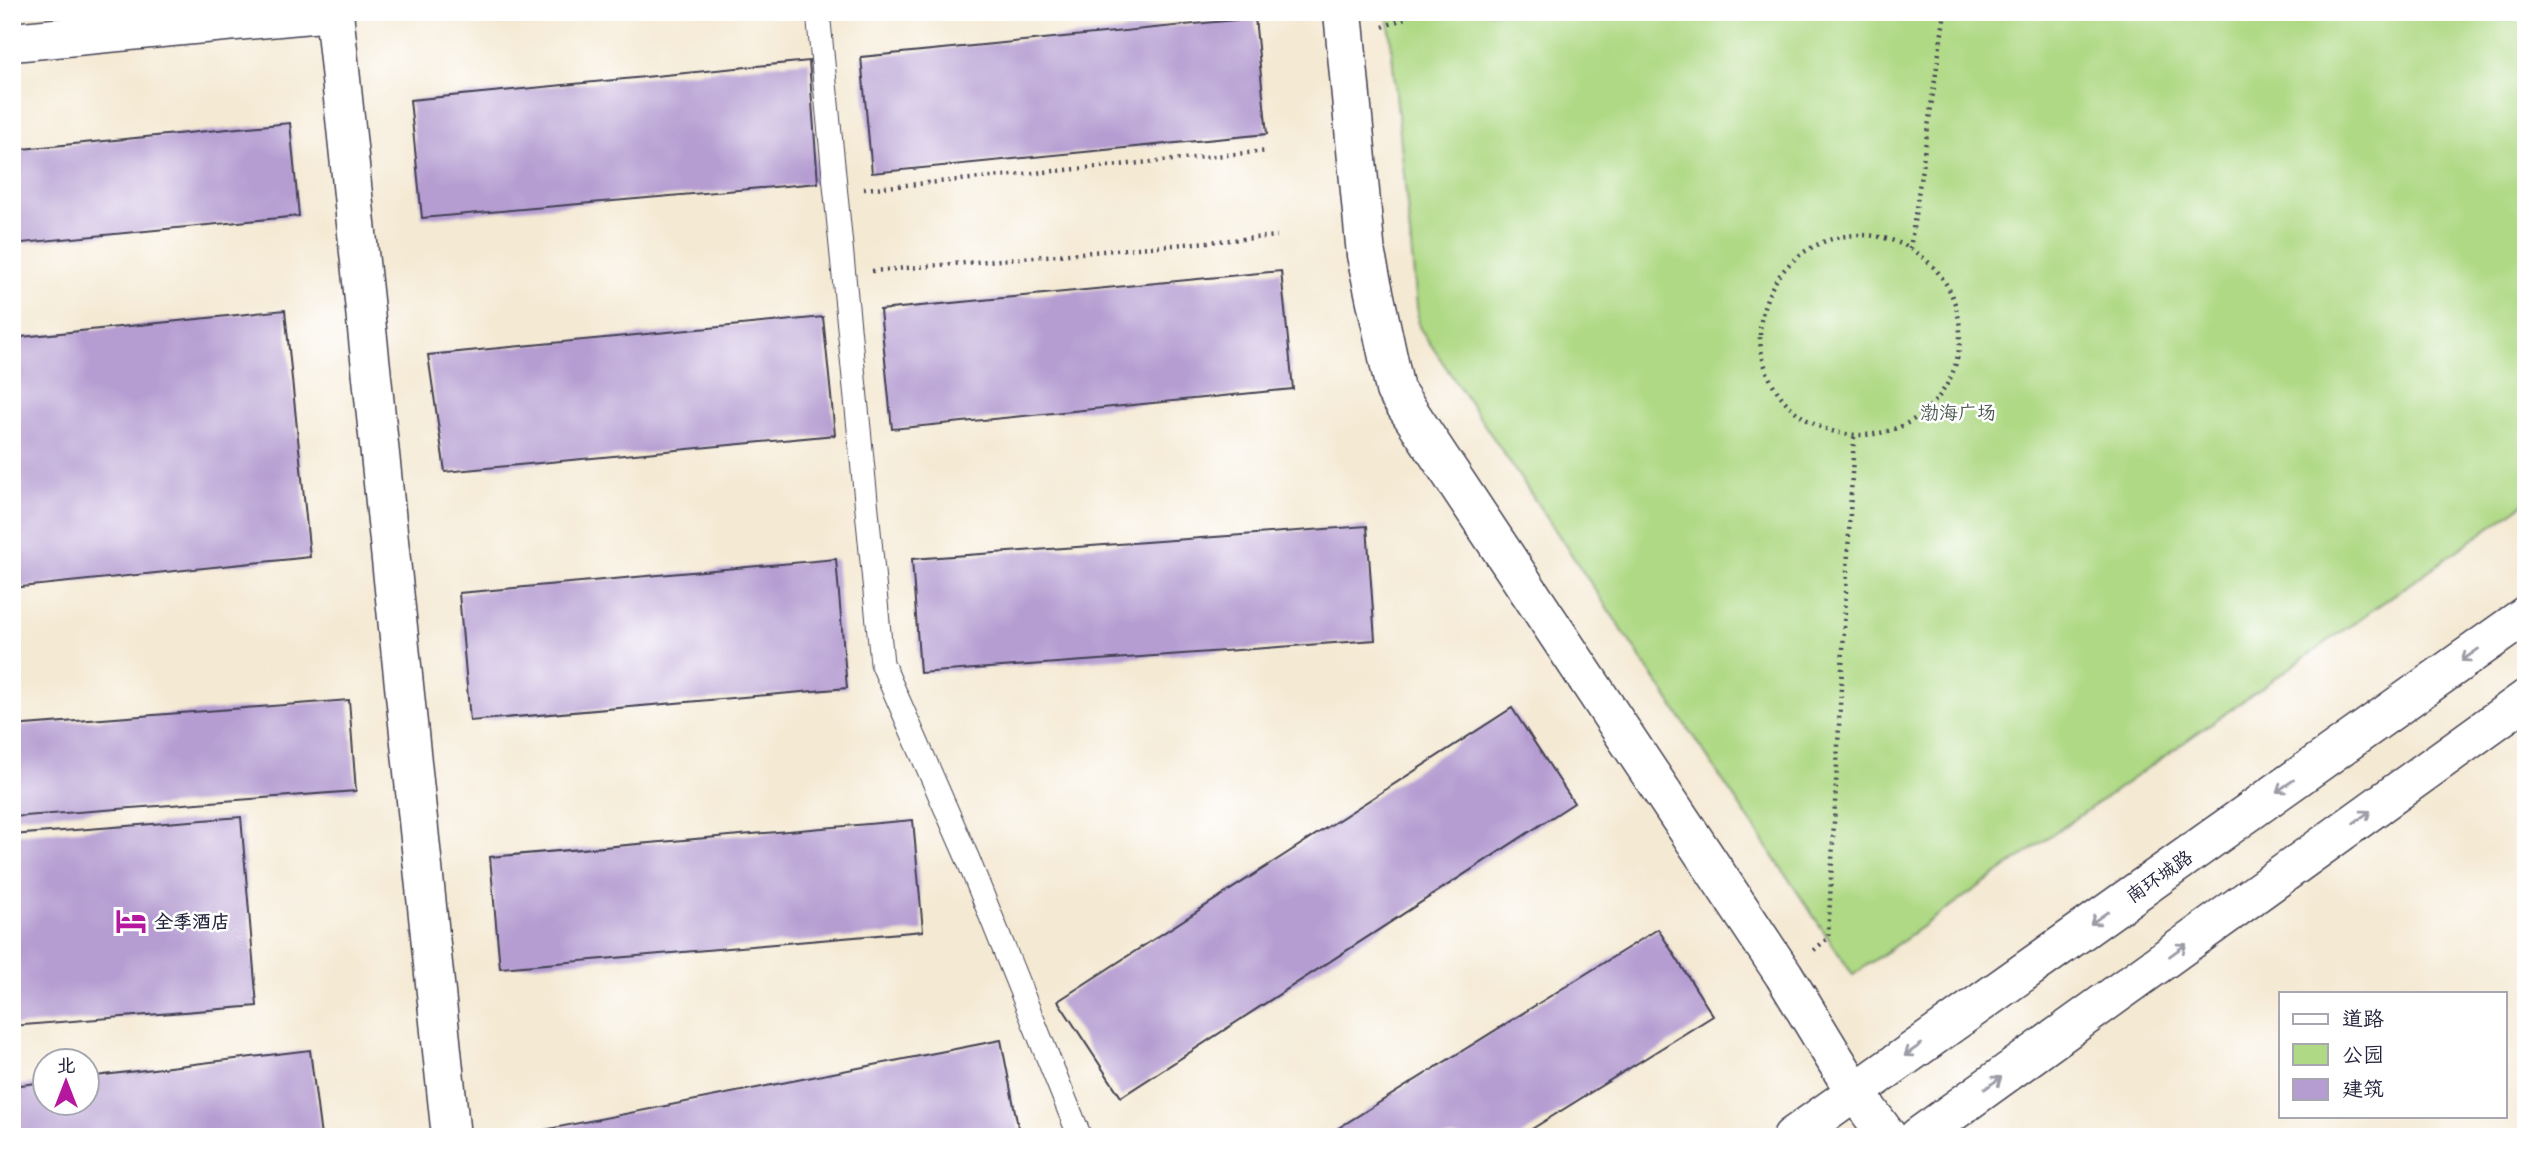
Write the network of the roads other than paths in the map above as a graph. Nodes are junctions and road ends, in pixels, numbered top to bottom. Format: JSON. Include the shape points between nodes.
{"nodes":[{"id":1,"x":333,"y":12,"type":"edge"},
{"id":2,"x":818,"y":12,"type":"edge"},
{"id":3,"x":1343,"y":12,"type":"edge"},
{"id":4,"x":12,"y":42,"type":"edge"},
{"id":5,"x":2526,"y":615,"type":"edge"},
{"id":6,"x":2526,"y":699,"type":"edge"},
{"id":7,"x":1855,"y":1091,"type":"junction"},
{"id":8,"x":451,"y":1137,"type":"edge"},
{"id":9,"x":1080,"y":1137,"type":"edge"},
{"id":10,"x":1793,"y":1137,"type":"edge"},
{"id":11,"x":1888,"y":1137,"type":"edge"},
{"id":12,"x":1918,"y":1137,"type":"edge"}],
"edges":[{"from":1,"to":4,"type":"street"},
{"from":1,"to":8,"type":"street"},
{"from":2,"to":9,"type":"lane","via":[[882,663]]},
{"from":3,"to":7,"type":"street","via":[[1366,255],[1395,390],[1784,975]]},
{"from":5,"to":7,"type":"street","name":"南环城路","one_way":true},
{"from":12,"to":6,"type":"street","one_way":true},
{"from":7,"to":10,"type":"street","name":"南环城路"},
{"from":7,"to":11,"type":"street"}]}
